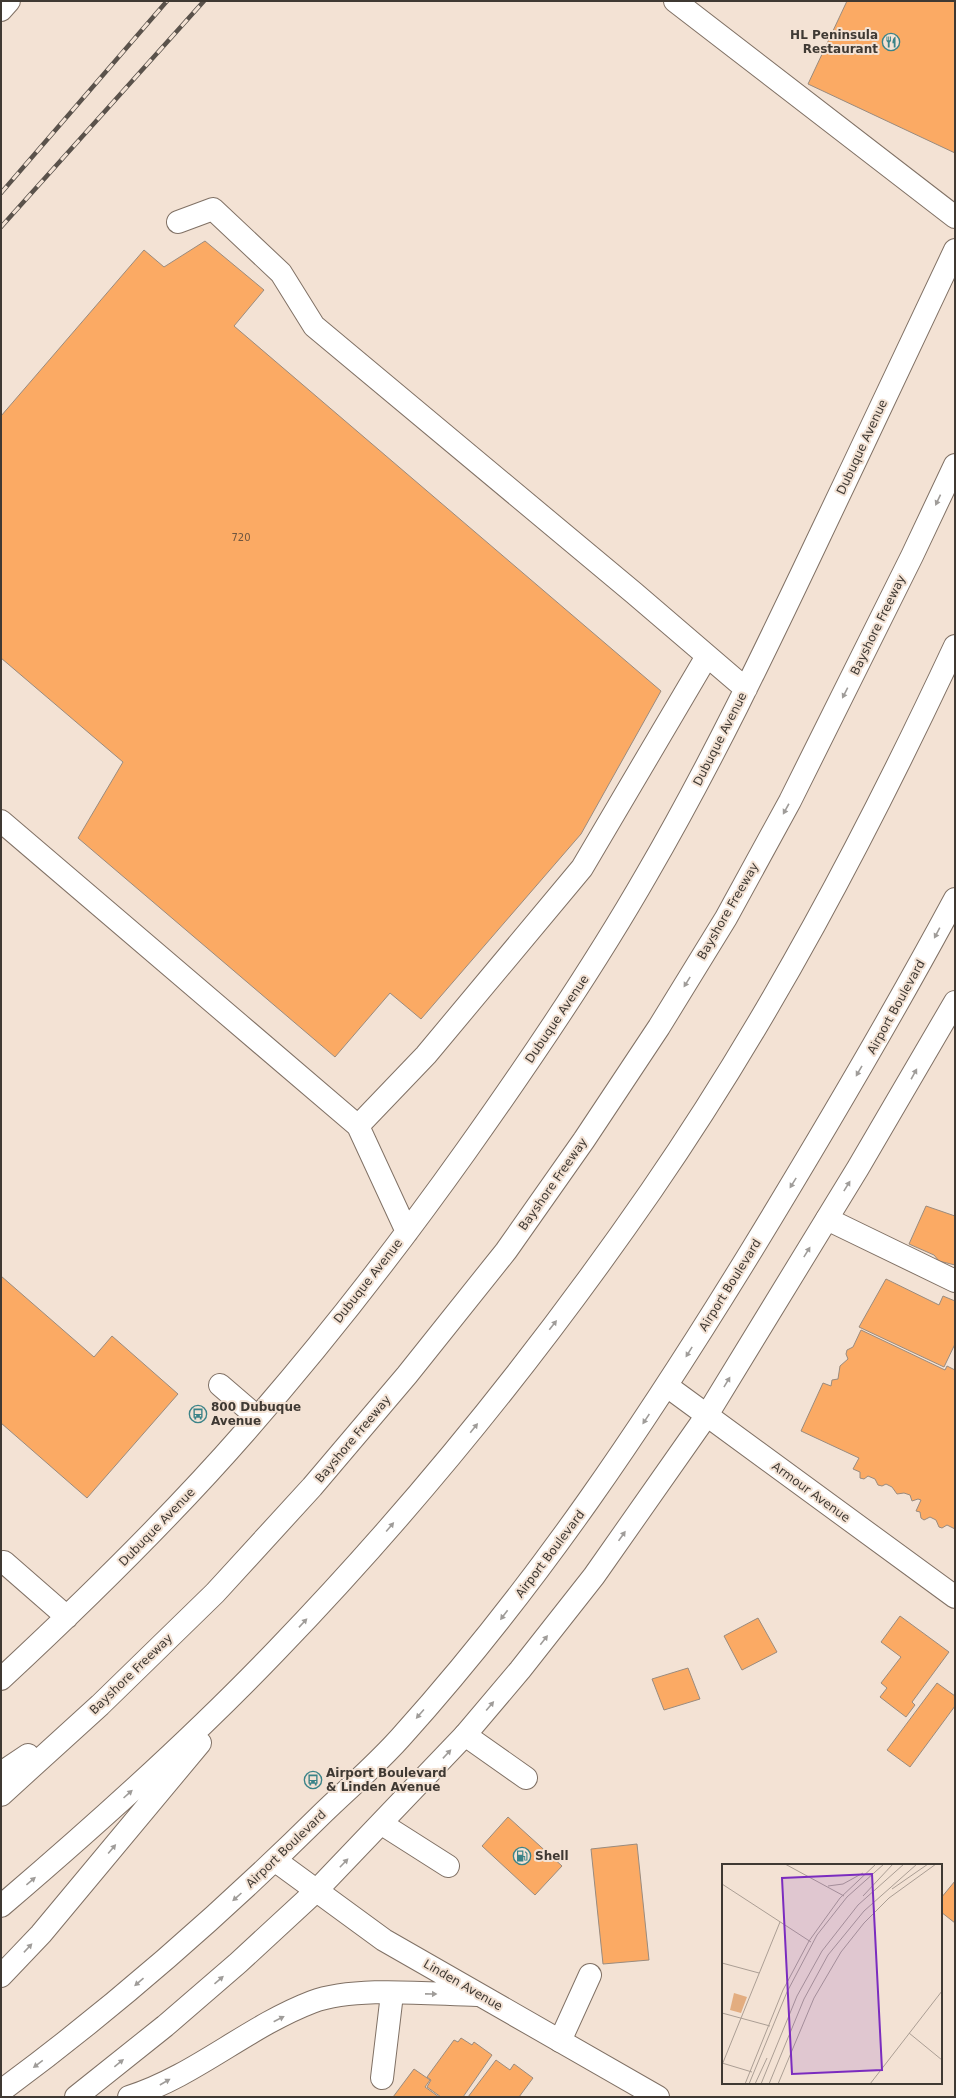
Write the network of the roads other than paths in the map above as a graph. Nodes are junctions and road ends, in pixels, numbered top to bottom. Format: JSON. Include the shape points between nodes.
{"nodes":[{"id":1,"x":9,"y":1,"type":"edge"},
{"id":2,"x":675,"y":1,"type":"edge"},
{"id":3,"x":1,"y":10,"type":"edge"},
{"id":4,"x":955,"y":218,"type":"edge"},
{"id":5,"x":178,"y":222,"type":"dead end"},
{"id":6,"x":955,"y":250,"type":"edge"},
{"id":7,"x":955,"y":465,"type":"edge"},
{"id":8,"x":955,"y":646,"type":"edge"},
{"id":9,"x":707,"y":656,"type":"junction"},
{"id":10,"x":746,"y":689,"type":"junction"},
{"id":11,"x":1,"y":821,"type":"edge"},
{"id":12,"x":955,"y":899,"type":"edge"},
{"id":13,"x":955,"y":1002,"type":"edge"},
{"id":14,"x":358,"y":1126,"type":"junction"},
{"id":15,"x":827,"y":1219,"type":"junction"},
{"id":16,"x":406,"y":1232,"type":"junction"},
{"id":17,"x":955,"y":1281,"type":"edge"},
{"id":18,"x":220,"y":1385,"type":"dead end"},
{"id":19,"x":667,"y":1386,"type":"junction"},
{"id":20,"x":707,"y":1415,"type":"junction"},
{"id":21,"x":257,"y":1418,"type":"junction"},
{"id":22,"x":4,"y":1562,"type":"dead end"},
{"id":23,"x":955,"y":1597,"type":"edge"},
{"id":24,"x":67,"y":1617,"type":"junction"},
{"id":25,"x":276,"y":1652,"type":"junction"},
{"id":26,"x":1,"y":1679,"type":"edge"},
{"id":27,"x":100,"y":1705,"type":"junction"},
{"id":28,"x":464,"y":1735,"type":"junction"},
{"id":29,"x":1,"y":1773,"type":"edge"},
{"id":30,"x":526,"y":1778,"type":"dead end"},
{"id":31,"x":1,"y":1794,"type":"edge"},
{"id":32,"x":382,"y":1824,"type":"junction"},
{"id":33,"x":276,"y":1861,"type":"junction"},
{"id":34,"x":448,"y":1866,"type":"dead end"},
{"id":35,"x":316,"y":1891,"type":"junction"},
{"id":36,"x":1,"y":1906,"type":"edge"},
{"id":37,"x":590,"y":1975,"type":"dead end"},
{"id":38,"x":1,"y":1976,"type":"edge"},
{"id":39,"x":392,"y":1994,"type":"junction"},
{"id":40,"x":480,"y":1996,"type":"junction"},
{"id":41,"x":560,"y":2041,"type":"junction"},
{"id":42,"x":382,"y":2078,"type":"dead end"},
{"id":43,"x":1,"y":2091,"type":"edge"},
{"id":44,"x":76,"y":2097,"type":"edge"},
{"id":45,"x":129,"y":2097,"type":"edge"},
{"id":46,"x":658,"y":2097,"type":"edge"}],
"edges":[{"from":1,"to":3,"type":"main road"},
{"from":2,"to":4,"type":"main road"},
{"from":5,"to":9,"type":"main road","via":[[213,209],[281,273],[314,326]]},
{"from":6,"to":10,"type":"main road","name":"Dubuque Avenue"},
{"from":7,"to":27,"type":"main road","name":"Bayshore Freeway","one_way":true,"via":[[906,570],[790,801],[726,918],[659,1027],[584,1140],[506,1251],[407,1375],[312,1487],[215,1593]]},
{"from":25,"to":8,"type":"main road","one_way":true,"via":[[376,1544],[473,1429],[571,1302],[652,1189],[728,1071],[797,954],[861,838]]},
{"from":9,"to":10,"type":"main road"},
{"from":9,"to":14,"type":"main road","via":[[582,868],[426,1054]]},
{"from":10,"to":16,"type":"main road","name":"Dubuque Avenue","via":[[687,802],[599,955],[540,1046]]},
{"from":11,"to":14,"type":"main road"},
{"from":12,"to":19,"type":"main road","name":"Airport Boulevard","one_way":true,"via":[[816,1145]]},
{"from":15,"to":13,"type":"main road","one_way":true},
{"from":14,"to":16,"type":"main road"},
{"from":15,"to":17,"type":"main road"},
{"from":20,"to":15,"type":"main road","one_way":true},
{"from":16,"to":21,"type":"main road","name":"Dubuque Avenue","via":[[355,1299]]},
{"from":18,"to":21,"type":"main road"},
{"from":19,"to":20,"type":"main road","name":"Armour Avenue"},
{"from":19,"to":33,"type":"main road","name":"Airport Boulevard","one_way":true,"via":[[608,1476],[493,1629],[399,1740]]},
{"from":20,"to":23,"type":"main road","name":"Armour Avenue"},
{"from":28,"to":20,"type":"main road","one_way":true,"via":[[520,1670],[594,1576]]},
{"from":21,"to":24,"type":"main road","name":"Dubuque Avenue","via":[[180,1503]]},
{"from":22,"to":24,"type":"main road"},
{"from":24,"to":26,"type":"main road","name":"Dubuque Avenue"},
{"from":36,"to":25,"type":"main road","one_way":true,"via":[[158,1767]]},
{"from":38,"to":25,"type":"main road","one_way":true,"via":[[41,1934]]},
{"from":27,"to":29,"type":"main road"},
{"from":27,"to":31,"type":"main road","name":"Bayshore Freeway"},
{"from":28,"to":30,"type":"main road"},
{"from":32,"to":28,"type":"main road","one_way":true},
{"from":32,"to":34,"type":"main road"},
{"from":35,"to":32,"type":"main road","one_way":true},
{"from":33,"to":35,"type":"main road","name":"Linden Avenue"},
{"from":33,"to":43,"type":"main road","name":"Airport Boulevard","one_way":true,"via":[[130,1990],[58,2049]]},
{"from":35,"to":40,"type":"main road","name":"Linden Avenue","via":[[384,1940]]},
{"from":44,"to":35,"type":"main road","one_way":true,"via":[[238,1964]]},
{"from":37,"to":41,"type":"main road"},
{"from":39,"to":40,"type":"main road","one_way":true},
{"from":39,"to":42,"type":"main road"},
{"from":45,"to":39,"type":"main road","one_way":true,"via":[[154,2089],[252,2032],[312,2002],[350,1993]]},
{"from":40,"to":41,"type":"main road","name":"Linden Avenue"},
{"from":41,"to":46,"type":"main road","name":"Linden Avenue"}]}
